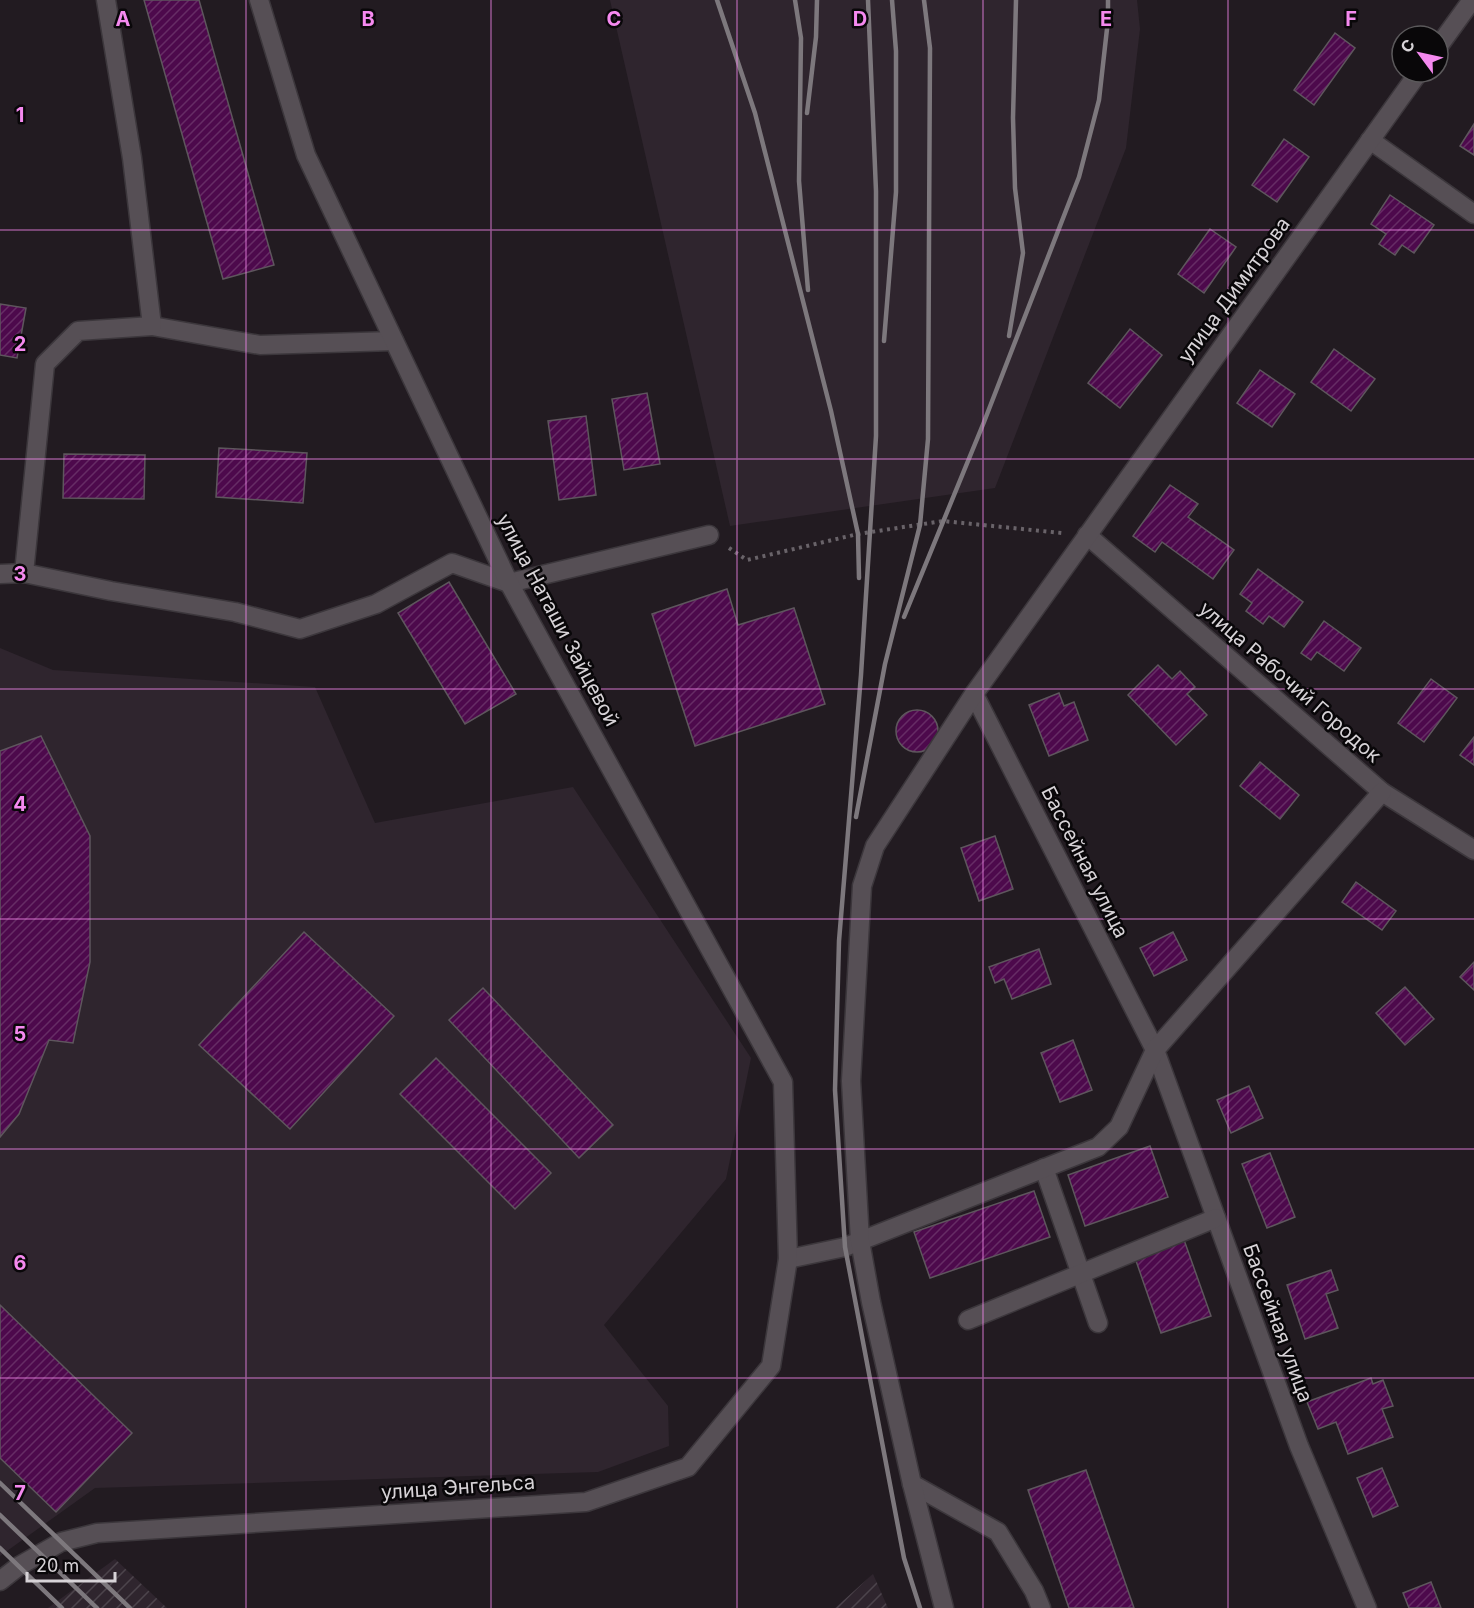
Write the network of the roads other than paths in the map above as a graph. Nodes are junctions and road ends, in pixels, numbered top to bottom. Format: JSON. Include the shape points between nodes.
{"nodes":[{"id":1,"x":106,"y":0,"type":"edge"},
{"id":2,"x":259,"y":0,"type":"edge"},
{"id":3,"x":1472,"y":0,"type":"edge"},
{"id":4,"x":1450,"y":30,"type":"edge"},
{"id":5,"x":1410,"y":84,"type":"edge"},
{"id":6,"x":1370,"y":140,"type":"junction"},
{"id":7,"x":1474,"y":214,"type":"edge"},
{"id":8,"x":152,"y":326,"type":"junction"},
{"id":9,"x":394,"y":340,"type":"junction"},
{"id":10,"x":709,"y":535,"type":"road end"},
{"id":11,"x":1087,"y":535,"type":"junction"},
{"id":12,"x":24,"y":573,"type":"junction"},
{"id":13,"x":0,"y":574,"type":"edge"},
{"id":14,"x":509,"y":583,"type":"junction"},
{"id":15,"x":974,"y":694,"type":"junction"},
{"id":16,"x":1382,"y":792,"type":"junction"},
{"id":17,"x":1474,"y":850,"type":"edge"},
{"id":18,"x":1155,"y":1050,"type":"junction"},
{"id":19,"x":1044,"y":1168,"type":"junction"},
{"id":20,"x":1216,"y":1218,"type":"junction"},
{"id":21,"x":860,"y":1241,"type":"junction"},
{"id":22,"x":788,"y":1259,"type":"junction"},
{"id":23,"x":1081,"y":1274,"type":"junction"},
{"id":24,"x":968,"y":1320,"type":"dead end"},
{"id":25,"x":1098,"y":1323,"type":"dead end"},
{"id":26,"x":912,"y":1484,"type":"junction"},
{"id":27,"x":0,"y":1581,"type":"edge"},
{"id":28,"x":944,"y":1608,"type":"edge"},
{"id":29,"x":1041,"y":1608,"type":"edge"},
{"id":30,"x":1367,"y":1608,"type":"edge"}],
"edges":[{"from":1,"to":8,"type":"street","via":[[132,158]]},
{"from":2,"to":9,"type":"street","name":"улица Наташи Зайцевой","via":[[306,155]]},
{"from":3,"to":4,"type":"street"},
{"from":5,"to":6,"type":"street","name":"улица Димитрова"},
{"from":6,"to":7,"type":"street"},
{"from":6,"to":11,"type":"street","name":"улица Димитрова"},
{"from":8,"to":9,"type":"street","via":[[260,345]]},
{"from":8,"to":12,"type":"street","via":[[78,332],[45,364]]},
{"from":9,"to":14,"type":"street","name":"улица Наташи Зайцевой"},
{"from":10,"to":14,"type":"street"},
{"from":11,"to":15,"type":"street","name":"улица Димитрова"},
{"from":11,"to":16,"type":"street","name":"улица Рабочий Городок"},
{"from":12,"to":13,"type":"street"},
{"from":12,"to":14,"type":"street","via":[[235,612],[300,629],[376,604],[452,564]]},
{"from":14,"to":22,"type":"street","name":"улица Наташи Зайцевой","via":[[783,1082]]},
{"from":15,"to":18,"type":"street","name":"Бассейная улица"},
{"from":15,"to":21,"type":"street","name":"улица Димитрова","via":[[875,846],[862,886],[851,1081]]},
{"from":16,"to":17,"type":"street","name":"улица Рабочий Городок"},
{"from":16,"to":18,"type":"street"},
{"from":18,"to":19,"type":"street","via":[[1119,1127],[1098,1147]]},
{"from":18,"to":20,"type":"street","name":"Бассейная улица"},
{"from":19,"to":21,"type":"street"},
{"from":19,"to":23,"type":"street"},
{"from":20,"to":23,"type":"street"},
{"from":20,"to":30,"type":"street","name":"Бассейная улица","via":[[1299,1446]]},
{"from":21,"to":22,"type":"street"},
{"from":21,"to":26,"type":"street"},
{"from":22,"to":27,"type":"street","name":"улица Энгельса","via":[[771,1366],[688,1467],[586,1502],[97,1533],[61,1542]]},
{"from":23,"to":24,"type":"street"},
{"from":23,"to":25,"type":"street"},
{"from":26,"to":28,"type":"street"},
{"from":26,"to":29,"type":"street","via":[[999,1532]]}]}
